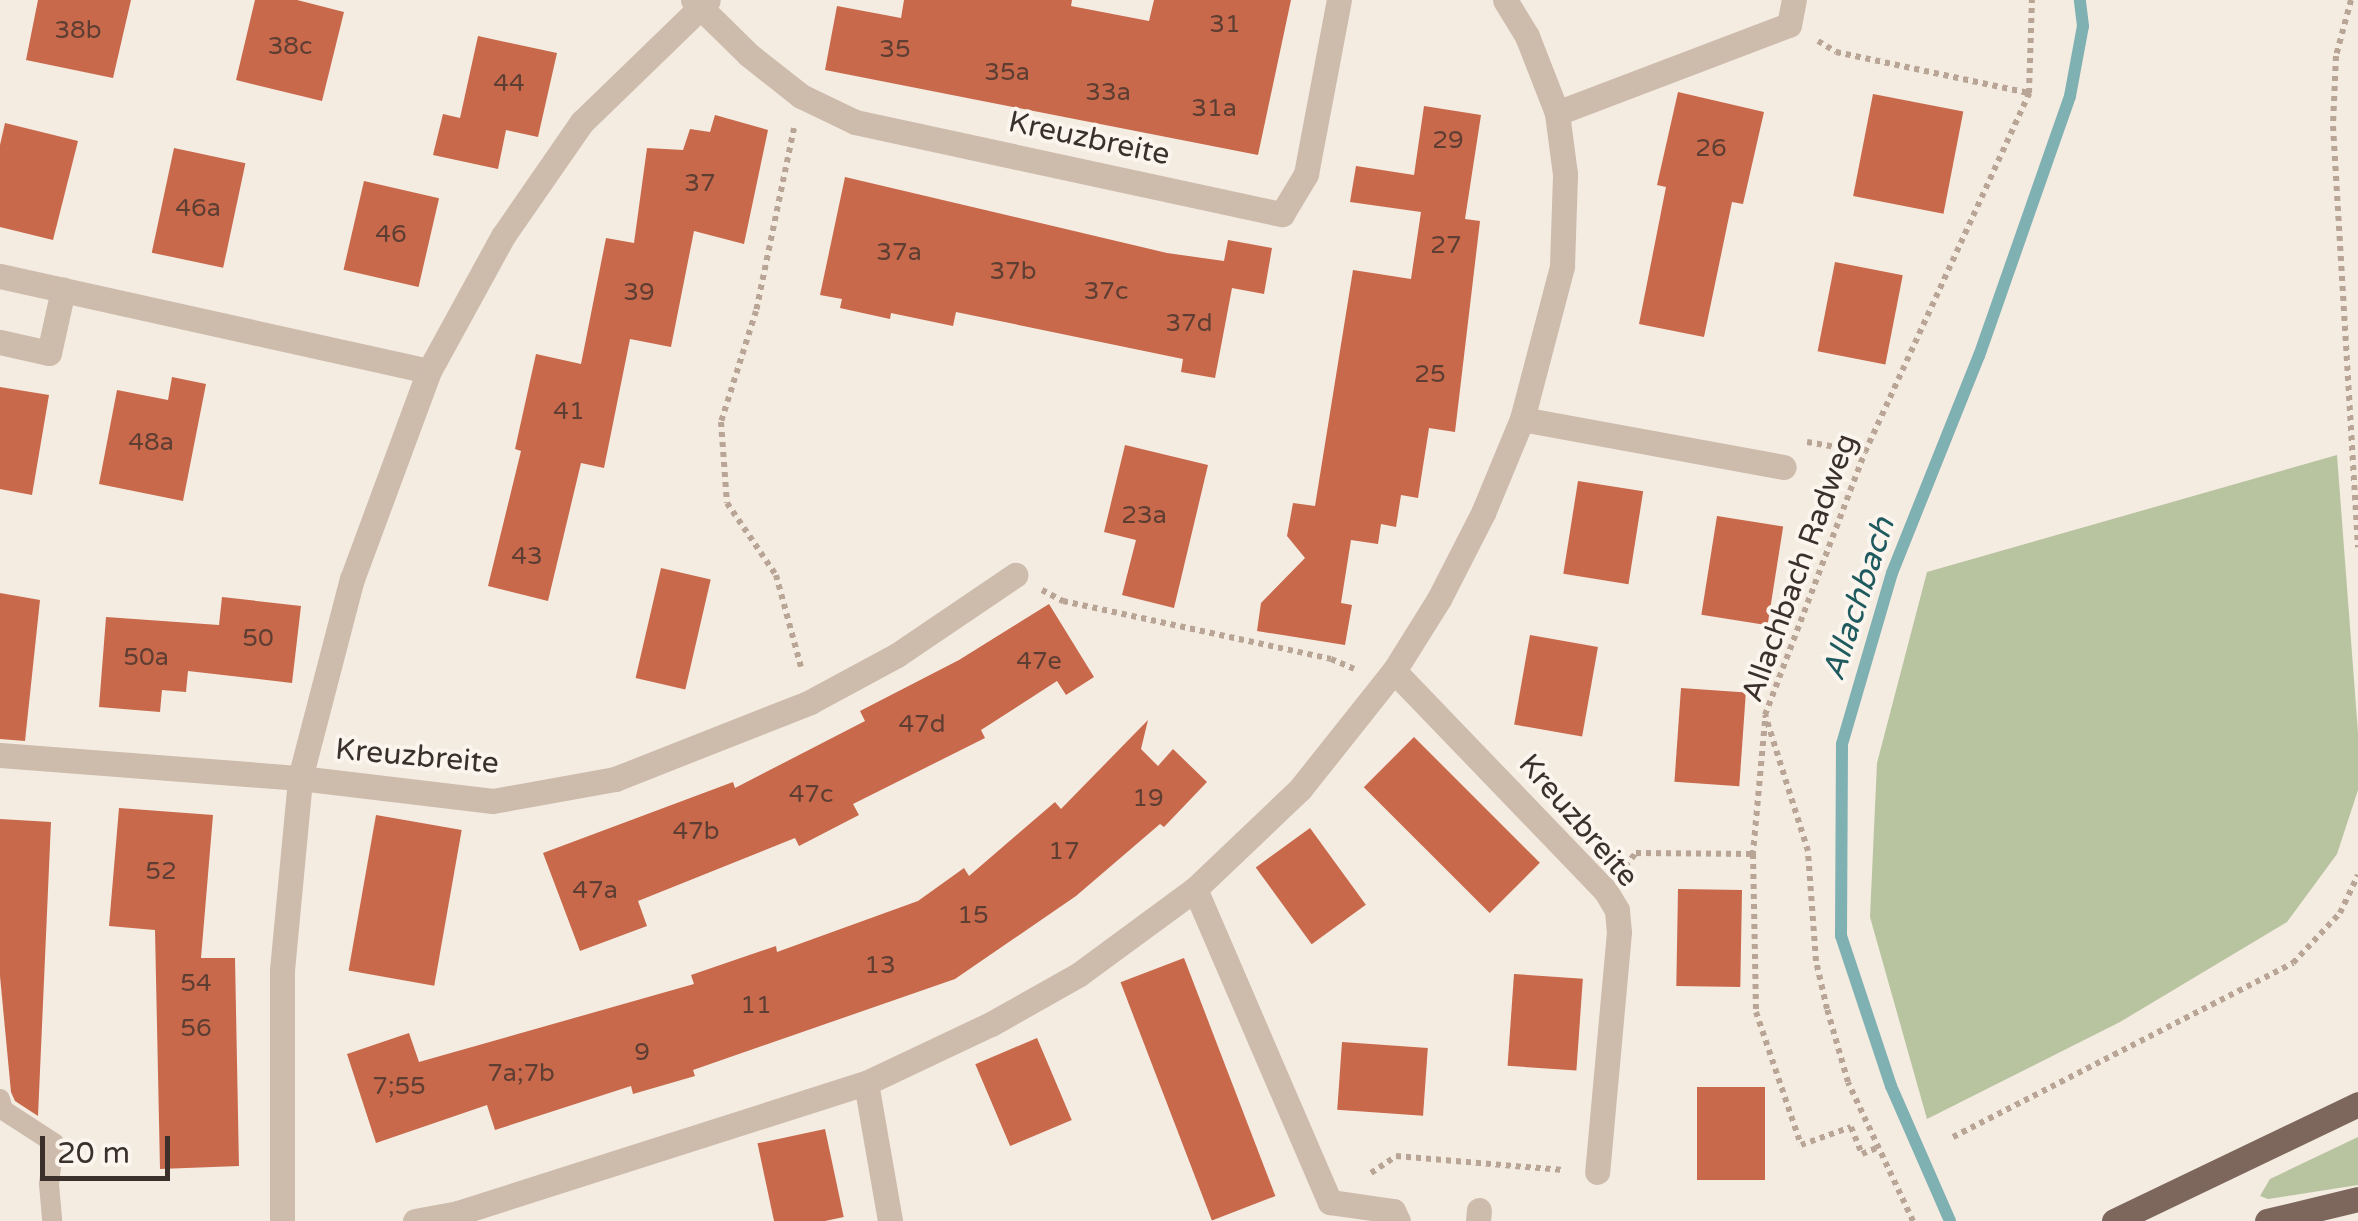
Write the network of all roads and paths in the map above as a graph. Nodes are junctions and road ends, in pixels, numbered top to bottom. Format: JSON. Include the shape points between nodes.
{"nodes":[{"id":1,"x":1340,"y":0,"type":"edge"},
{"id":2,"x":1505,"y":0,"type":"edge"},
{"id":3,"x":2032,"y":0,"type":"edge"},
{"id":4,"x":2350,"y":0,"type":"edge"},
{"id":5,"x":699,"y":2,"type":"edge"},
{"id":6,"x":1791,"y":13,"type":"edge"},
{"id":7,"x":2030,"y":93,"type":"junction"},
{"id":8,"x":801,"y":96,"type":"junction"},
{"id":9,"x":1557,"y":113,"type":"junction"},
{"id":10,"x":0,"y":276,"type":"edge"},
{"id":11,"x":62,"y":290,"type":"junction"},
{"id":12,"x":0,"y":342,"type":"edge"},
{"id":13,"x":429,"y":370,"type":"junction"},
{"id":14,"x":1522,"y":419,"type":"junction"},
{"id":15,"x":1865,"y":452,"type":"junction"},
{"id":16,"x":1784,"y":467,"type":"joint"},
{"id":17,"x":2358,"y":547,"type":"edge"},
{"id":18,"x":1015,"y":576,"type":"joint"},
{"id":19,"x":1388,"y":680,"type":"junction"},
{"id":20,"x":810,"y":702,"type":"junction"},
{"id":21,"x":1765,"y":715,"type":"junction"},
{"id":22,"x":0,"y":755,"type":"edge"},
{"id":23,"x":300,"y":778,"type":"junction"},
{"id":24,"x":1753,"y":854,"type":"junction"},
{"id":25,"x":2358,"y":874,"type":"edge"},
{"id":26,"x":1195,"y":889,"type":"junction"},
{"id":27,"x":1604,"y":890,"type":"junction"},
{"id":28,"x":866,"y":1083,"type":"junction"},
{"id":29,"x":2358,"y":1086,"type":"edge"},
{"id":30,"x":0,"y":1099,"type":"edge"},
{"id":31,"x":2358,"y":1104,"type":"edge"},
{"id":32,"x":2329,"y":1118,"type":"junction"},
{"id":33,"x":1953,"y":1137,"type":"dead end"},
{"id":34,"x":1876,"y":1148,"type":"junction"},
{"id":35,"x":1597,"y":1172,"type":"joint"},
{"id":36,"x":2358,"y":1199,"type":"edge"},
{"id":37,"x":1330,"y":1202,"type":"junction"},
{"id":38,"x":458,"y":1217,"type":"edge"},
{"id":39,"x":52,"y":1221,"type":"edge"},
{"id":40,"x":282,"y":1221,"type":"edge"},
{"id":41,"x":416,"y":1221,"type":"edge"},
{"id":42,"x":890,"y":1221,"type":"edge"},
{"id":43,"x":1398,"y":1221,"type":"edge"},
{"id":44,"x":1913,"y":1221,"type":"edge"},
{"id":45,"x":2114,"y":1221,"type":"edge"},
{"id":46,"x":2267,"y":1221,"type":"edge"}],
"edges":[{"from":1,"to":8,"type":"street","name":"Kreuzbreite","via":[[1306,174],[1282,214],[855,122]]},
{"from":2,"to":9,"type":"street"},
{"from":3,"to":7,"type":"path","name":"Allachbach Radweg"},
{"from":4,"to":17,"type":"path","via":[[2336,56],[2334,126]]},
{"from":5,"to":8,"type":"street","name":"Kreuzbreite"},
{"from":5,"to":13,"type":"street","name":"Kreuzbreite","via":[[582,122],[503,236]]},
{"from":6,"to":7,"type":"path","via":[[1836,52]]},
{"from":6,"to":9,"type":"street"},
{"from":7,"to":15,"type":"path","name":"Allachbach Radweg"},
{"from":8,"to":20,"type":"path","via":[[756,311],[721,422],[727,503],[776,576]]},
{"from":9,"to":14,"type":"street","via":[[1566,174],[1562,266]]},
{"from":10,"to":11,"type":"street"},
{"from":11,"to":12,"type":"street","via":[[48,353]]},
{"from":11,"to":13,"type":"street"},
{"from":13,"to":23,"type":"street","name":"Kreuzbreite","via":[[352,579]]},
{"from":14,"to":16,"type":"street"},
{"from":14,"to":19,"type":"street","via":[[1484,513]]},
{"from":15,"to":16,"type":"path","via":[[1798,440]]},
{"from":15,"to":21,"type":"path","name":"Allachbach Radweg"},
{"from":18,"to":19,"type":"path","via":[[1063,601],[1331,659]]},
{"from":18,"to":20,"type":"street","name":"Kreuzbreite","via":[[897,655]]},
{"from":19,"to":26,"type":"street","via":[[1300,789]]},
{"from":19,"to":27,"type":"street","name":"Kreuzbreite"},
{"from":20,"to":23,"type":"street","name":"Kreuzbreite","via":[[615,779],[493,801]]},
{"from":21,"to":24,"type":"path"},
{"from":21,"to":34,"type":"path","name":"Allachbach Radweg","via":[[1808,851],[1816,961],[1827,1009]]},
{"from":22,"to":23,"type":"street","name":"Kreuzbreite"},
{"from":23,"to":40,"type":"street","name":"Kreuzbreite","via":[[282,970]]},
{"from":24,"to":27,"type":"path","via":[[1636,853]]},
{"from":24,"to":34,"type":"path","via":[[1756,1012],[1801,1145],[1851,1127],[1862,1154]]},
{"from":25,"to":33,"type":"path","via":[[2340,912],[2293,963]]},
{"from":26,"to":28,"type":"street","via":[[1078,975]]},
{"from":26,"to":37,"type":"street"},
{"from":27,"to":35,"type":"street","name":"Kreuzbreite","via":[[1617,910],[1619,932]]},
{"from":28,"to":38,"type":"street"},
{"from":28,"to":42,"type":"street"},
{"from":29,"to":32,"type":"main road"},
{"from":30,"to":39,"type":"lane","via":[[3,1110],[54,1143]]},
{"from":31,"to":32,"type":"main road"},
{"from":32,"to":45,"type":"main road"},
{"from":34,"to":44,"type":"path","name":"Allachbach Radweg"},
{"from":35,"to":37,"type":"path","via":[[1396,1156]]},
{"from":36,"to":46,"type":"main road"},
{"from":37,"to":43,"type":"street","via":[[1393,1211]]},
{"from":38,"to":41,"type":"street"}]}
